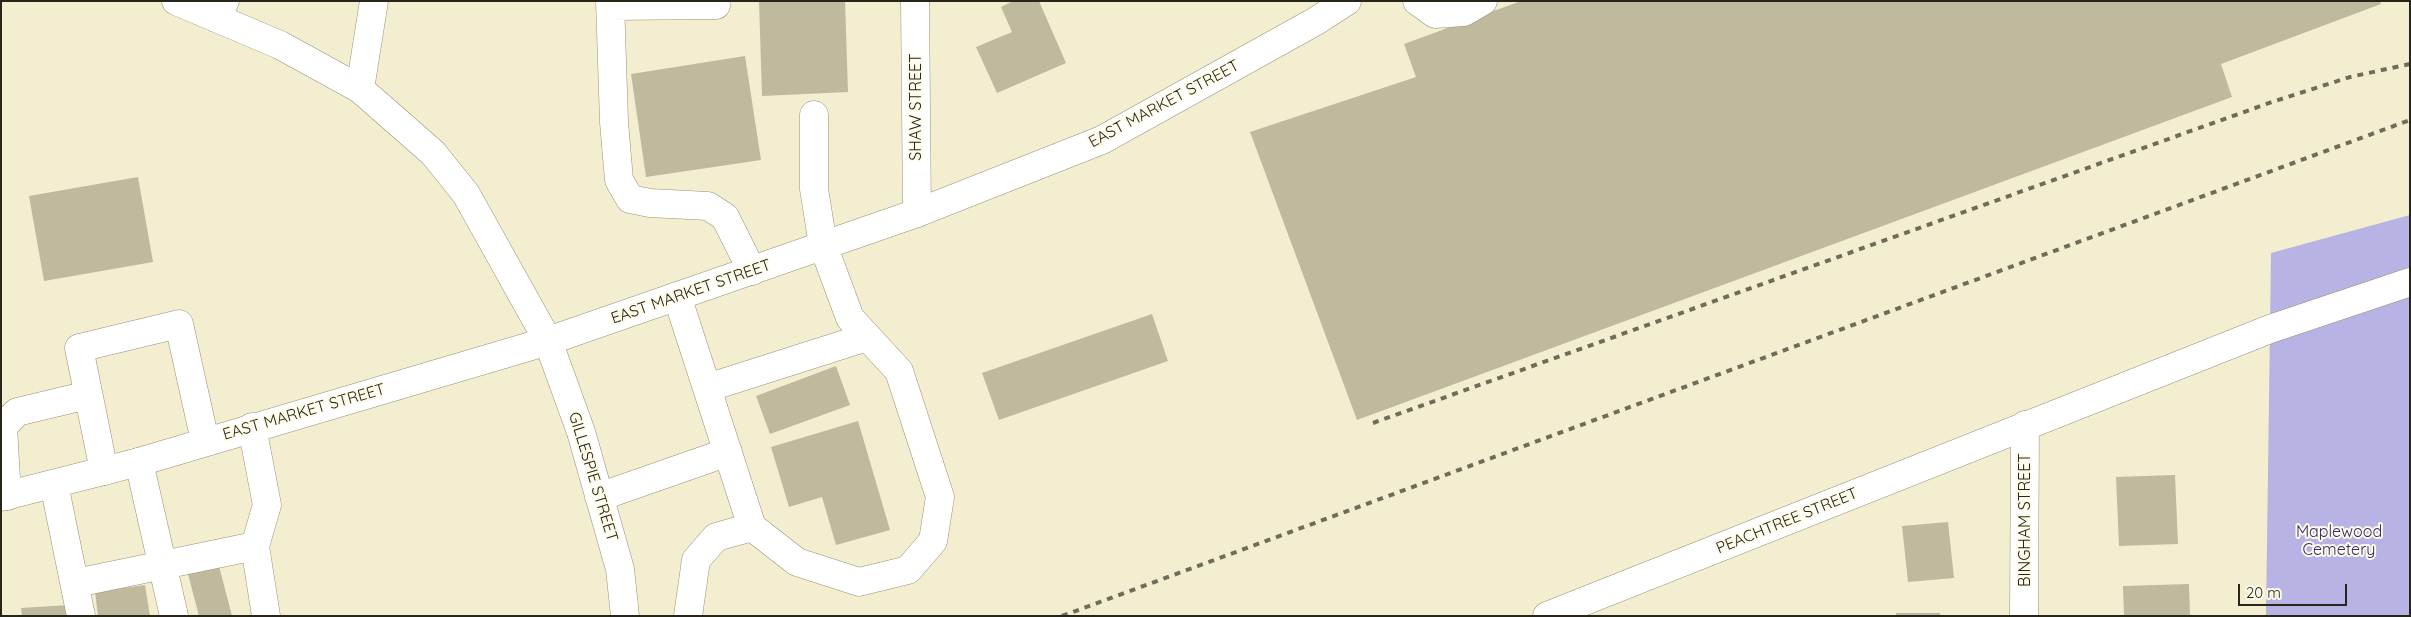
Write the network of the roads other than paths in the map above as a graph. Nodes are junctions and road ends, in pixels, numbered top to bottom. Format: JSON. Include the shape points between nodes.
{"nodes":[{"id":1,"x":176,"y":1,"type":"edge"},
{"id":2,"x":374,"y":1,"type":"edge"},
{"id":3,"x":915,"y":1,"type":"edge"},
{"id":4,"x":1483,"y":1,"type":"edge"},
{"id":5,"x":610,"y":4,"type":"edge"},
{"id":6,"x":716,"y":5,"type":"dead end"},
{"id":7,"x":1334,"y":5,"type":"edge"},
{"id":8,"x":1426,"y":8,"type":"edge"},
{"id":9,"x":220,"y":10,"type":"edge"},
{"id":10,"x":360,"y":89,"type":"junction"},
{"id":11,"x":814,"y":115,"type":"dead end"},
{"id":12,"x":917,"y":213,"type":"junction"},
{"id":13,"x":823,"y":245,"type":"junction"},
{"id":14,"x":752,"y":271,"type":"junction"},
{"id":15,"x":2410,"y":282,"type":"edge"},
{"id":16,"x":2380,"y":293,"type":"junction"},
{"id":17,"x":2410,"y":294,"type":"edge"},
{"id":18,"x":677,"y":296,"type":"junction"},
{"id":19,"x":868,"y":337,"type":"junction"},
{"id":20,"x":548,"y":341,"type":"junction"},
{"id":21,"x":707,"y":388,"type":"junction"},
{"id":22,"x":88,"y":395,"type":"junction"},
{"id":23,"x":2025,"y":425,"type":"junction"},
{"id":24,"x":252,"y":427,"type":"junction"},
{"id":25,"x":205,"y":441,"type":"junction"},
{"id":26,"x":728,"y":452,"type":"junction"},
{"id":27,"x":139,"y":462,"type":"junction"},
{"id":28,"x":104,"y":471,"type":"junction"},
{"id":29,"x":54,"y":484,"type":"junction"},
{"id":30,"x":4,"y":496,"type":"edge"},
{"id":31,"x":599,"y":497,"type":"junction"},
{"id":32,"x":752,"y":527,"type":"junction"},
{"id":33,"x":255,"y":546,"type":"junction"},
{"id":34,"x":162,"y":564,"type":"junction"},
{"id":35,"x":76,"y":583,"type":"junction"},
{"id":36,"x":1560,"y":613,"type":"edge"},
{"id":37,"x":81,"y":616,"type":"edge"},
{"id":38,"x":174,"y":616,"type":"edge"},
{"id":39,"x":266,"y":616,"type":"edge"},
{"id":40,"x":625,"y":616,"type":"edge"},
{"id":41,"x":688,"y":616,"type":"edge"},
{"id":42,"x":2024,"y":616,"type":"edge"}],
"edges":[{"from":1,"to":9,"type":"main road","name":"GILLESPIE STREET"},
{"from":2,"to":10,"type":"main road"},
{"from":3,"to":12,"type":"main road","name":"SHAW STREET"},
{"from":4,"to":8,"type":"main road","via":[[1464,12]]},
{"from":5,"to":6,"type":"main road"},
{"from":5,"to":14,"type":"main road","via":[[619,180],[630,199],[708,206],[725,217]]},
{"from":7,"to":12,"type":"main road","name":"EAST MARKET STREET","via":[[1102,140]]},
{"from":9,"to":10,"type":"main road","name":"GILLESPIE STREET"},
{"from":10,"to":20,"type":"main road","name":"GILLESPIE STREET","via":[[433,153],[466,194]]},
{"from":11,"to":13,"type":"main road","via":[[814,189]]},
{"from":12,"to":13,"type":"main road","name":"EAST MARKET STREET"},
{"from":13,"to":14,"type":"main road","name":"EAST MARKET STREET"},
{"from":13,"to":19,"type":"main road","via":[[850,318]]},
{"from":14,"to":18,"type":"main road","name":"EAST MARKET STREET"},
{"from":15,"to":16,"type":"main road","name":"PEACHTREE STREET"},
{"from":16,"to":17,"type":"main road"},
{"from":16,"to":23,"type":"main road","name":"PEACHTREE STREET","via":[[2270,330]]},
{"from":18,"to":20,"type":"main road","name":"EAST MARKET STREET"},
{"from":18,"to":21,"type":"main road"},
{"from":19,"to":21,"type":"main road"},
{"from":19,"to":32,"type":"main road","via":[[899,371],[940,497],[933,542],[908,570],[860,582],[797,562]]},
{"from":20,"to":24,"type":"main road","name":"EAST MARKET STREET"},
{"from":20,"to":31,"type":"main road","name":"GILLESPIE STREET"},
{"from":21,"to":26,"type":"main road"},
{"from":22,"to":25,"type":"main road","via":[[78,348],[179,324]]},
{"from":22,"to":28,"type":"main road"},
{"from":22,"to":30,"type":"main road","via":[[17,412],[3,427]]},
{"from":23,"to":36,"type":"main road","name":"PEACHTREE STREET"},
{"from":23,"to":42,"type":"main road","name":"BINGHAM STREET"},
{"from":24,"to":25,"type":"main road","name":"EAST MARKET STREET"},
{"from":24,"to":33,"type":"main road","via":[[267,505]]},
{"from":25,"to":27,"type":"main road","name":"EAST MARKET STREET"},
{"from":26,"to":31,"type":"main road"},
{"from":26,"to":32,"type":"main road"},
{"from":27,"to":28,"type":"main road","name":"EAST MARKET STREET"},
{"from":27,"to":34,"type":"main road"},
{"from":28,"to":29,"type":"main road","name":"EAST MARKET STREET"},
{"from":29,"to":30,"type":"main road","name":"EAST MARKET STREET"},
{"from":29,"to":35,"type":"main road"},
{"from":31,"to":40,"type":"main road","name":"GILLESPIE STREET","via":[[620,569]]},
{"from":32,"to":41,"type":"main road","via":[[716,537],[696,560]]},
{"from":33,"to":34,"type":"main road"},
{"from":33,"to":39,"type":"main road"},
{"from":34,"to":35,"type":"main road"},
{"from":34,"to":38,"type":"main road"},
{"from":35,"to":37,"type":"main road"}]}
